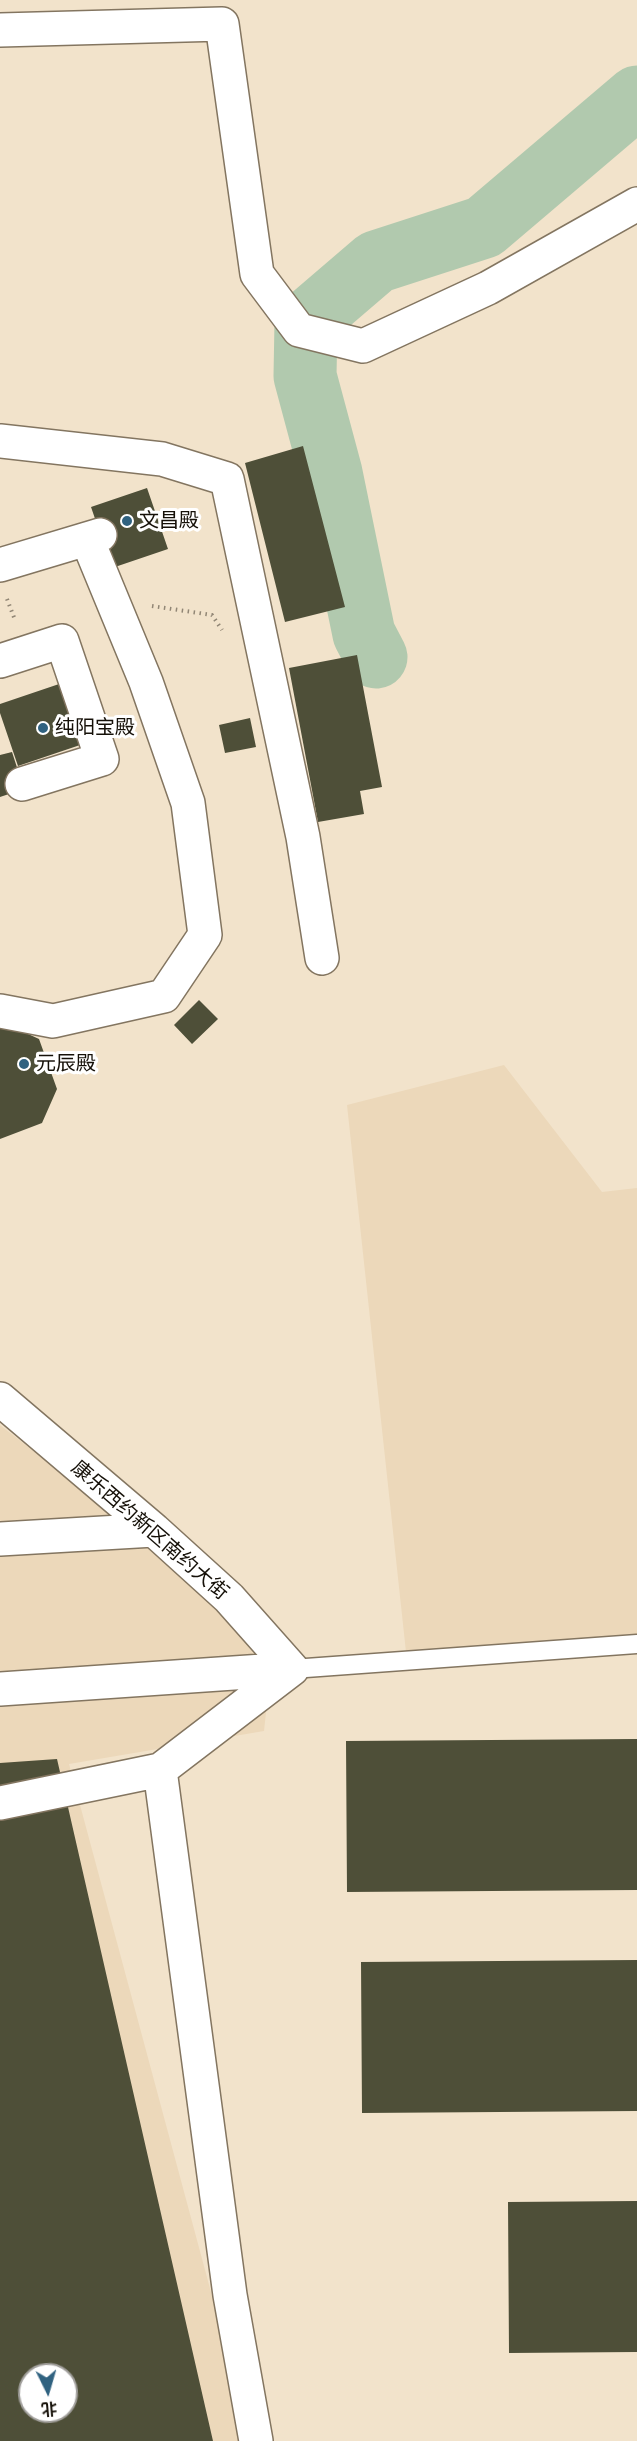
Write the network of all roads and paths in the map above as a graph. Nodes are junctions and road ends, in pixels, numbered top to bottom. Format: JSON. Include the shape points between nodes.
{"nodes":[{"id":1,"x":0,"y":30,"type":"edge"},
{"id":2,"x":637,"y":204,"type":"edge"},
{"id":3,"x":0,"y":441,"type":"edge"},
{"id":4,"x":2,"y":577,"type":"edge"},
{"id":5,"x":112,"y":600,"type":"junction"},
{"id":6,"x":13,"y":657,"type":"edge"},
{"id":7,"x":266,"y":666,"type":"junction"},
{"id":8,"x":22,"y":784,"type":"dead end"},
{"id":9,"x":322,"y":958,"type":"dead end"},
{"id":10,"x":0,"y":1011,"type":"edge"},
{"id":11,"x":0,"y":1399,"type":"edge"},
{"id":12,"x":154,"y":1530,"type":"junction"},
{"id":13,"x":0,"y":1539,"type":"edge"},
{"id":14,"x":637,"y":1644,"type":"edge"},
{"id":15,"x":292,"y":1669,"type":"junction"},
{"id":16,"x":0,"y":1689,"type":"edge"},
{"id":17,"x":160,"y":1770,"type":"junction"},
{"id":18,"x":0,"y":1803,"type":"edge"},
{"id":19,"x":256,"y":2441,"type":"edge"}],
"edges":[{"from":1,"to":2,"type":"street","via":[[222,24],[257,274],[299,330],[363,346],[488,288]]},
{"from":3,"to":7,"type":"street","via":[[162,459],[227,479]]},
{"from":4,"to":5,"type":"street","via":[[94,537]]},
{"from":4,"to":6,"type":"path"},
{"from":5,"to":7,"type":"path","via":[[212,615],[227,638]]},
{"from":5,"to":10,"type":"street","via":[[146,682],[188,803],[205,934],[164,996],[53,1021]]},
{"from":6,"to":8,"type":"street","via":[[62,641],[102,759]]},
{"from":7,"to":9,"type":"street","via":[[303,837]]},
{"from":11,"to":12,"type":"street","name":"康乐西约新区南约大街"},
{"from":12,"to":13,"type":"street"},
{"from":12,"to":15,"type":"street","name":"康乐西约新区南约大街","via":[[229,1598]]},
{"from":14,"to":15,"type":"lane"},
{"from":15,"to":16,"type":"street"},
{"from":15,"to":17,"type":"street"},
{"from":17,"to":18,"type":"street"},
{"from":17,"to":19,"type":"street","via":[[230,2295]]}]}
